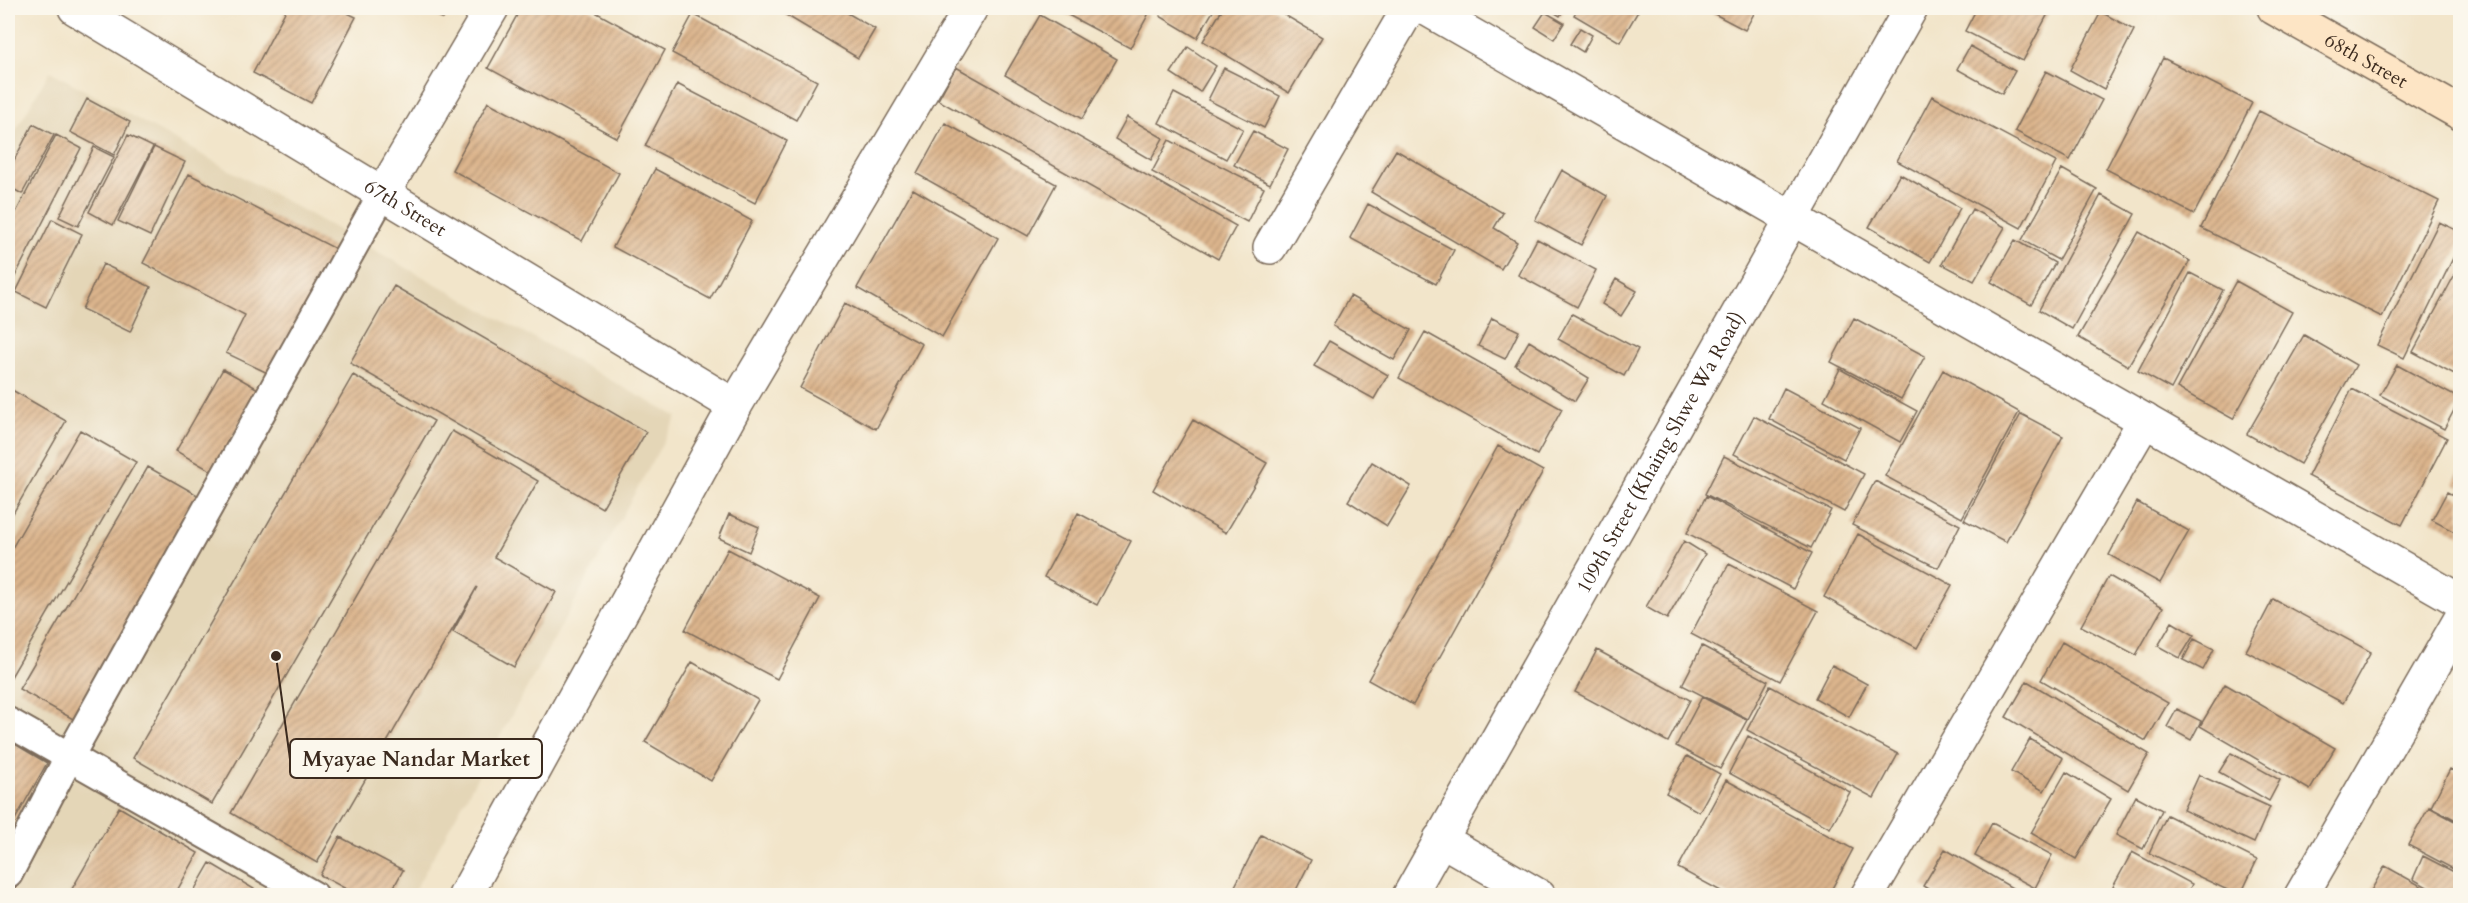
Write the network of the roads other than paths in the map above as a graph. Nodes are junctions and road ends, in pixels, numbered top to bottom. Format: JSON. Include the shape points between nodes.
{"nodes":[{"id":1,"x":75,"y":8,"type":"edge"},
{"id":2,"x":492,"y":8,"type":"edge"},
{"id":3,"x":970,"y":8,"type":"edge"},
{"id":4,"x":1409,"y":8,"type":"edge"},
{"id":5,"x":1425,"y":8,"type":"edge"},
{"id":6,"x":1911,"y":8,"type":"edge"},
{"id":7,"x":2274,"y":8,"type":"edge"},
{"id":8,"x":2460,"y":113,"type":"edge"},
{"id":9,"x":383,"y":193,"type":"junction"},
{"id":10,"x":1792,"y":218,"type":"junction"},
{"id":11,"x":1270,"y":247,"type":"dead end"},
{"id":12,"x":735,"y":406,"type":"junction"},
{"id":13,"x":2145,"y":420,"type":"junction"},
{"id":14,"x":2460,"y":601,"type":"edge"},
{"id":15,"x":2460,"y":620,"type":"edge"},
{"id":16,"x":8,"y":722,"type":"edge"},
{"id":17,"x":69,"y":757,"type":"junction"},
{"id":18,"x":1440,"y":839,"type":"junction"},
{"id":19,"x":8,"y":874,"type":"edge"},
{"id":20,"x":314,"y":896,"type":"edge"},
{"id":21,"x":465,"y":896,"type":"edge"},
{"id":22,"x":1409,"y":896,"type":"edge"},
{"id":23,"x":1539,"y":896,"type":"edge"},
{"id":24,"x":1867,"y":896,"type":"edge"},
{"id":25,"x":2301,"y":896,"type":"edge"}],
"edges":[{"from":1,"to":9,"type":"street","name":"67th Street"},
{"from":2,"to":9,"type":"street"},
{"from":3,"to":12,"type":"street"},
{"from":4,"to":11,"type":"street"},
{"from":5,"to":10,"type":"street"},
{"from":6,"to":10,"type":"street","name":"109th Street (Khaing Shwe Wa Road)"},
{"from":7,"to":8,"type":"main road","name":"68th Street"},
{"from":9,"to":12,"type":"street","name":"67th Street"},
{"from":9,"to":17,"type":"street"},
{"from":10,"to":13,"type":"street"},
{"from":10,"to":18,"type":"street","name":"109th Street (Khaing Shwe Wa Road)"},
{"from":12,"to":21,"type":"street"},
{"from":13,"to":14,"type":"street"},
{"from":13,"to":24,"type":"street"},
{"from":15,"to":25,"type":"street"},
{"from":16,"to":17,"type":"street"},
{"from":17,"to":19,"type":"street"},
{"from":17,"to":20,"type":"street"},
{"from":18,"to":22,"type":"street","name":"109th Street (Khaing Shwe Wa Road)"},
{"from":18,"to":23,"type":"street"}]}
